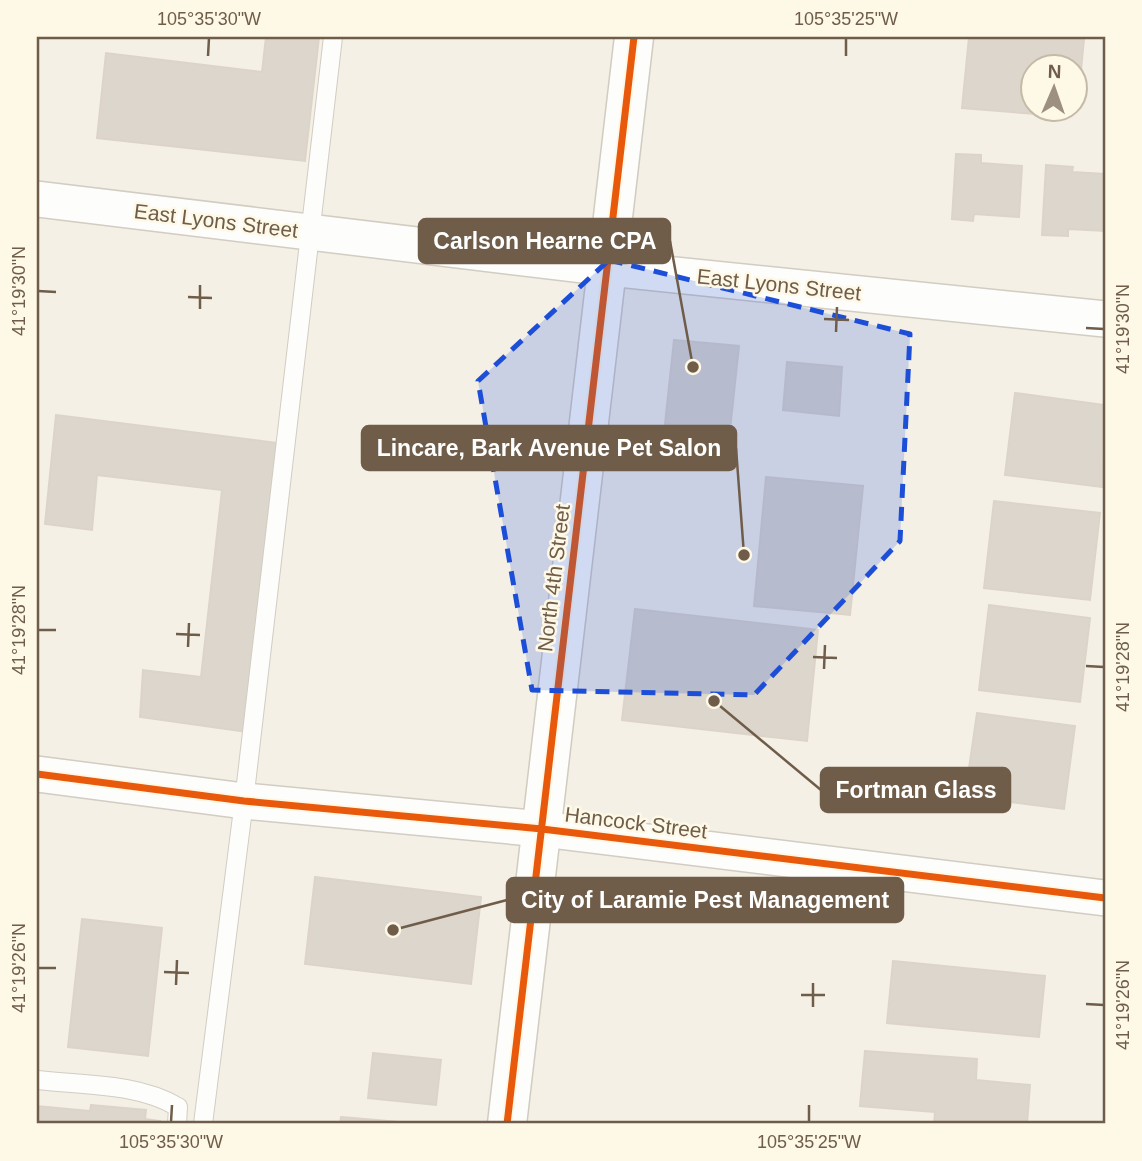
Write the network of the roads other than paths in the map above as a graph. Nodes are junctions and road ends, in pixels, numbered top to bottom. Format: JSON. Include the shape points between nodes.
{"nodes":[{"id":1,"x":333,"y":37,"type":"edge"},
{"id":2,"x":635,"y":37,"type":"edge"},
{"id":3,"x":37,"y":199,"type":"edge"},
{"id":4,"x":311,"y":233,"type":"junction"},
{"id":5,"x":607,"y":268,"type":"junction"},
{"id":6,"x":1105,"y":319,"type":"edge"},
{"id":7,"x":37,"y":774,"type":"edge"},
{"id":8,"x":244,"y":801,"type":"junction"},
{"id":9,"x":542,"y":829,"type":"junction"},
{"id":10,"x":1105,"y":898,"type":"edge"},
{"id":11,"x":37,"y":1080,"type":"edge"},
{"id":12,"x":177,"y":1124,"type":"edge"},
{"id":13,"x":203,"y":1124,"type":"edge"},
{"id":14,"x":507,"y":1124,"type":"edge"}],
"edges":[{"from":1,"to":4,"type":"lane"},
{"from":2,"to":5,"type":"street","name":"North 4th Street"},
{"from":3,"to":4,"type":"street","name":"East Lyons Street"},
{"from":4,"to":5,"type":"street","name":"East Lyons Street"},
{"from":4,"to":8,"type":"lane"},
{"from":5,"to":6,"type":"street","name":"East Lyons Street"},
{"from":5,"to":9,"type":"street","name":"North 4th Street"},
{"from":7,"to":8,"type":"street","name":"Hancock Street"},
{"from":8,"to":9,"type":"street","name":"Hancock Street"},
{"from":8,"to":13,"type":"lane"},
{"from":9,"to":10,"type":"street","name":"Hancock Street"},
{"from":9,"to":14,"type":"street","name":"North 4th Street"},
{"from":11,"to":12,"type":"lane","via":[[130,1090],[169,1102],[178,1107]]}]}
